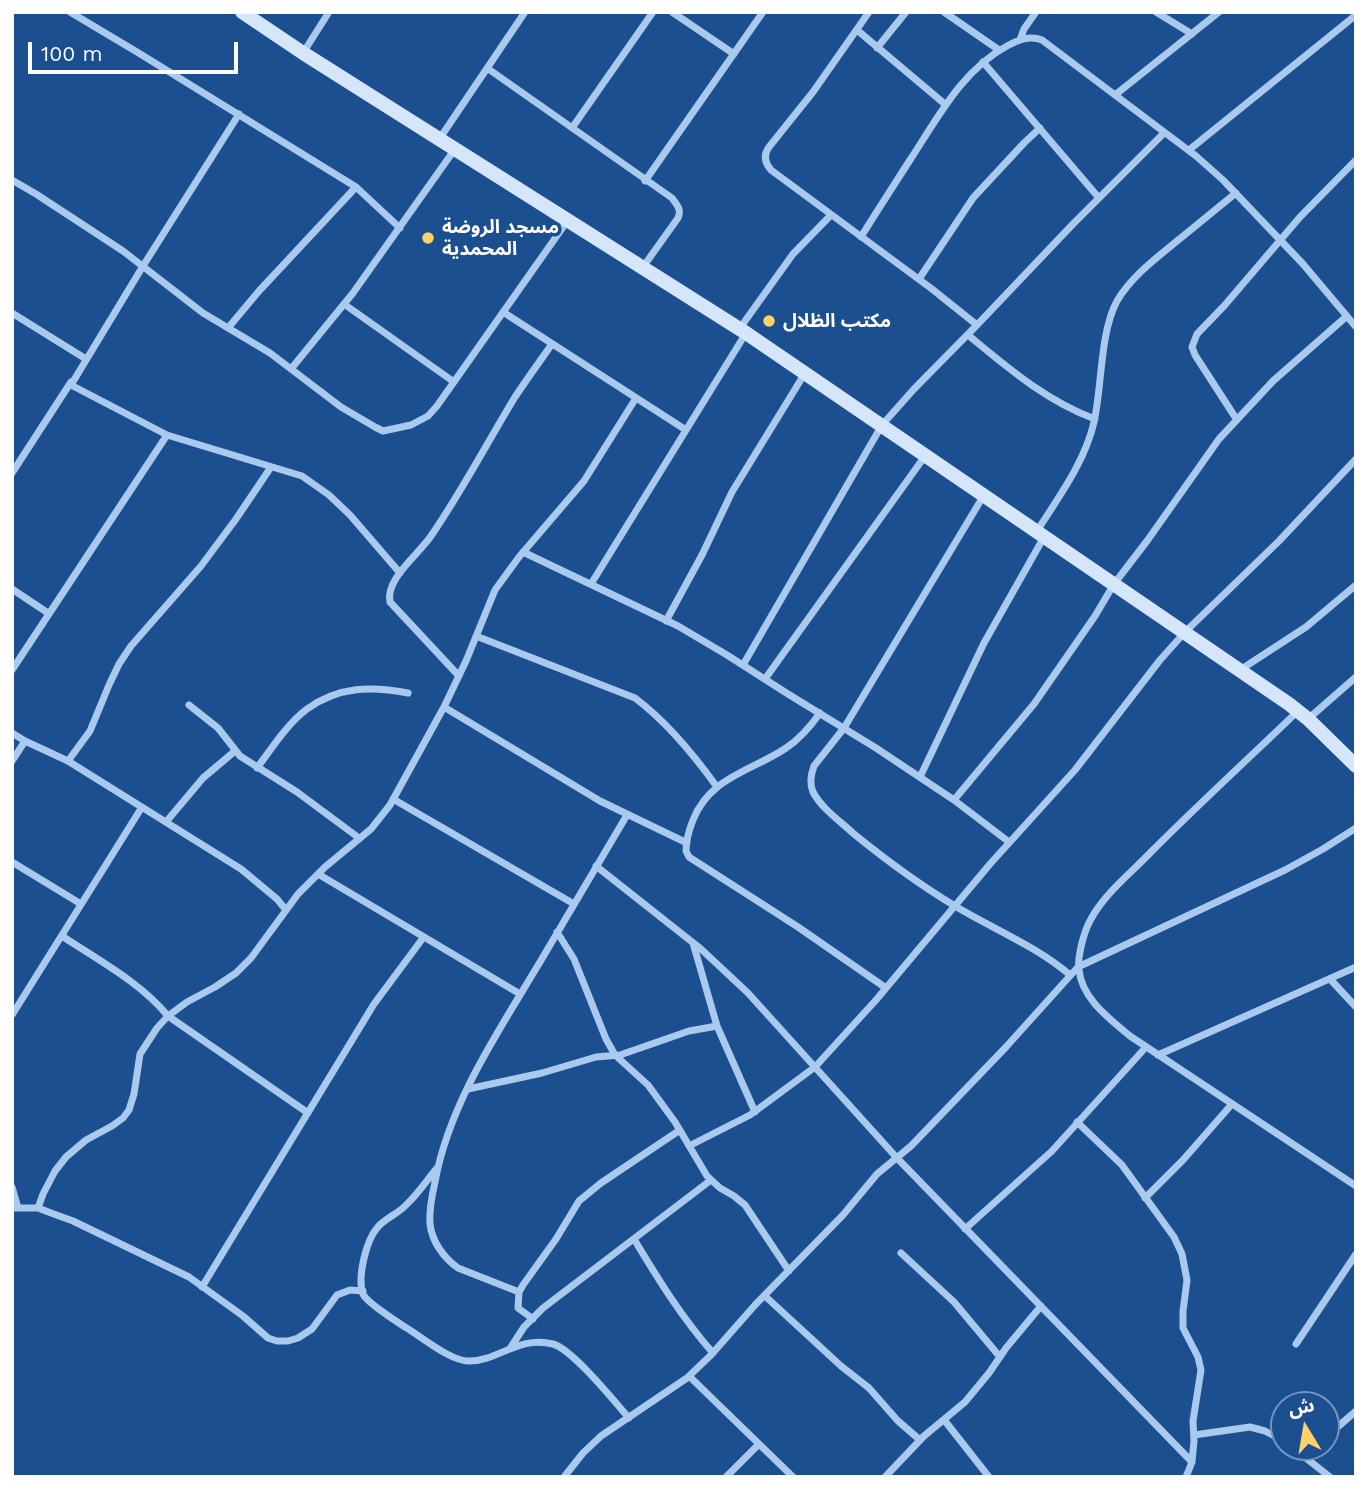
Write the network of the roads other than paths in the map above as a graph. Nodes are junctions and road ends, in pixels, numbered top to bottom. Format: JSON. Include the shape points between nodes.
{"nodes":[{"id":1,"x":70,"y":12,"type":"edge"},
{"id":2,"x":242,"y":12,"type":"edge"},
{"id":3,"x":328,"y":12,"type":"edge"},
{"id":4,"x":525,"y":12,"type":"edge"},
{"id":5,"x":653,"y":12,"type":"edge"},
{"id":6,"x":672,"y":12,"type":"edge"},
{"id":7,"x":763,"y":12,"type":"edge"},
{"id":8,"x":869,"y":12,"type":"edge"},
{"id":9,"x":944,"y":12,"type":"edge"},
{"id":10,"x":1036,"y":12,"type":"edge"},
{"id":11,"x":1156,"y":12,"type":"edge"},
{"id":12,"x":1219,"y":12,"type":"edge"},
{"id":13,"x":902,"y":13,"type":"edge"},
{"id":14,"x":1356,"y":15,"type":"edge"},
{"id":15,"x":857,"y":30,"type":"junction"},
{"id":16,"x":1192,"y":34,"type":"junction"},
{"id":17,"x":1020,"y":40,"type":"junction"},
{"id":18,"x":877,"y":48,"type":"junction"},
{"id":19,"x":999,"y":50,"type":"junction"},
{"id":20,"x":303,"y":53,"type":"junction"},
{"id":21,"x":734,"y":54,"type":"junction"},
{"id":22,"x":983,"y":62,"type":"junction"},
{"id":23,"x":487,"y":68,"type":"junction"},
{"id":24,"x":1115,"y":95,"type":"junction"},
{"id":25,"x":946,"y":106,"type":"junction"},
{"id":26,"x":239,"y":114,"type":"junction"},
{"id":27,"x":572,"y":128,"type":"junction"},
{"id":28,"x":1040,"y":128,"type":"junction"},
{"id":29,"x":1164,"y":133,"type":"junction"},
{"id":30,"x":440,"y":138,"type":"junction"},
{"id":31,"x":455,"y":149,"type":"junction"},
{"id":32,"x":1189,"y":150,"type":"junction"},
{"id":33,"x":1356,"y":160,"type":"edge"},
{"id":34,"x":12,"y":180,"type":"edge"},
{"id":35,"x":646,"y":180,"type":"junction"},
{"id":36,"x":356,"y":187,"type":"junction"},
{"id":37,"x":1236,"y":193,"type":"junction"},
{"id":38,"x":1100,"y":198,"type":"junction"},
{"id":39,"x":831,"y":215,"type":"junction"},
{"id":40,"x":568,"y":220,"type":"junction"},
{"id":41,"x":400,"y":228,"type":"junction"},
{"id":42,"x":861,"y":237,"type":"junction"},
{"id":43,"x":1280,"y":240,"type":"junction"},
{"id":44,"x":142,"y":266,"type":"junction"},
{"id":45,"x":643,"y":267,"type":"junction"},
{"id":46,"x":919,"y":279,"type":"junction"},
{"id":47,"x":344,"y":304,"type":"junction"},
{"id":48,"x":503,"y":312,"type":"junction"},
{"id":49,"x":12,"y":313,"type":"edge"},
{"id":50,"x":1347,"y":316,"type":"junction"},
{"id":51,"x":977,"y":325,"type":"junction"},
{"id":52,"x":1356,"y":327,"type":"edge"},
{"id":53,"x":228,"y":328,"type":"junction"},
{"id":54,"x":743,"y":330,"type":"junction"},
{"id":55,"x":968,"y":335,"type":"junction"},
{"id":56,"x":552,"y":344,"type":"junction"},
{"id":57,"x":86,"y":359,"type":"junction"},
{"id":58,"x":291,"y":369,"type":"junction"},
{"id":59,"x":805,"y":373,"type":"junction"},
{"id":60,"x":454,"y":382,"type":"junction"},
{"id":61,"x":71,"y":385,"type":"junction"},
{"id":62,"x":636,"y":398,"type":"junction"},
{"id":63,"x":1095,"y":419,"type":"junction"},
{"id":64,"x":1237,"y":420,"type":"junction"},
{"id":65,"x":882,"y":425,"type":"junction"},
{"id":66,"x":686,"y":430,"type":"junction"},
{"id":67,"x":167,"y":435,"type":"junction"},
{"id":68,"x":925,"y":455,"type":"junction"},
{"id":69,"x":1356,"y":459,"type":"edge"},
{"id":70,"x":271,"y":467,"type":"junction"},
{"id":71,"x":984,"y":495,"type":"junction"},
{"id":72,"x":1041,"y":534,"type":"junction"},
{"id":73,"x":523,"y":552,"type":"junction"},
{"id":74,"x":400,"y":573,"type":"junction"},
{"id":75,"x":591,"y":584,"type":"junction"},
{"id":76,"x":1114,"y":584,"type":"junction"},
{"id":77,"x":1356,"y":585,"type":"edge"},
{"id":78,"x":12,"y":589,"type":"edge"},
{"id":79,"x":48,"y":613,"type":"junction"},
{"id":80,"x":666,"y":621,"type":"junction"},
{"id":81,"x":1185,"y":632,"type":"junction"},
{"id":82,"x":477,"y":636,"type":"junction"},
{"id":83,"x":743,"y":665,"type":"junction"},
{"id":84,"x":12,"y":670,"type":"edge"},
{"id":85,"x":1240,"y":670,"type":"junction"},
{"id":86,"x":459,"y":676,"type":"junction"},
{"id":87,"x":1356,"y":677,"type":"edge"},
{"id":88,"x":765,"y":679,"type":"junction"},
{"id":89,"x":408,"y":693,"type":"dead end"},
{"id":90,"x":189,"y":705,"type":"dead end"},
{"id":91,"x":444,"y":707,"type":"junction"},
{"id":92,"x":820,"y":713,"type":"junction"},
{"id":93,"x":1303,"y":715,"type":"junction"},
{"id":94,"x":844,"y":728,"type":"junction"},
{"id":95,"x":12,"y":733,"type":"edge"},
{"id":96,"x":25,"y":741,"type":"junction"},
{"id":97,"x":235,"y":751,"type":"junction"},
{"id":98,"x":12,"y":761,"type":"edge"},
{"id":99,"x":68,"y":761,"type":"junction"},
{"id":100,"x":1356,"y":766,"type":"edge"},
{"id":101,"x":257,"y":768,"type":"junction"},
{"id":102,"x":920,"y":777,"type":"junction"},
{"id":103,"x":717,"y":787,"type":"junction"},
{"id":104,"x":393,"y":799,"type":"junction"},
{"id":105,"x":954,"y":800,"type":"junction"},
{"id":106,"x":142,"y":807,"type":"junction"},
{"id":107,"x":627,"y":815,"type":"junction"},
{"id":108,"x":166,"y":822,"type":"junction"},
{"id":109,"x":1356,"y":828,"type":"edge"},
{"id":110,"x":359,"y":838,"type":"junction"},
{"id":111,"x":1009,"y":842,"type":"junction"},
{"id":112,"x":687,"y":843,"type":"junction"},
{"id":113,"x":12,"y":862,"type":"edge"},
{"id":114,"x":596,"y":866,"type":"junction"},
{"id":115,"x":318,"y":874,"type":"junction"},
{"id":116,"x":81,"y":904,"type":"junction"},
{"id":117,"x":574,"y":904,"type":"junction"},
{"id":118,"x":954,"y":906,"type":"junction"},
{"id":119,"x":286,"y":910,"type":"junction"},
{"id":120,"x":557,"y":932,"type":"junction"},
{"id":121,"x":62,"y":936,"type":"junction"},
{"id":122,"x":423,"y":938,"type":"junction"},
{"id":123,"x":693,"y":943,"type":"junction"},
{"id":124,"x":1078,"y":967,"type":"junction"},
{"id":125,"x":1356,"y":967,"type":"edge"},
{"id":126,"x":1070,"y":975,"type":"junction"},
{"id":127,"x":1330,"y":979,"type":"junction"},
{"id":128,"x":886,"y":988,"type":"junction"},
{"id":129,"x":520,"y":994,"type":"junction"},
{"id":130,"x":1356,"y":1007,"type":"edge"},
{"id":131,"x":12,"y":1015,"type":"edge"},
{"id":132,"x":168,"y":1016,"type":"junction"},
{"id":133,"x":717,"y":1026,"type":"junction"},
{"id":134,"x":1146,"y":1047,"type":"junction"},
{"id":135,"x":615,"y":1055,"type":"junction"},
{"id":136,"x":1158,"y":1055,"type":"junction"},
{"id":137,"x":815,"y":1067,"type":"junction"},
{"id":138,"x":468,"y":1089,"type":"junction"},
{"id":139,"x":1232,"y":1104,"type":"junction"},
{"id":140,"x":755,"y":1112,"type":"junction"},
{"id":141,"x":308,"y":1113,"type":"junction"},
{"id":142,"x":1077,"y":1122,"type":"junction"},
{"id":143,"x":680,"y":1130,"type":"junction"},
{"id":144,"x":689,"y":1146,"type":"junction"},
{"id":145,"x":897,"y":1158,"type":"junction"},
{"id":146,"x":437,"y":1168,"type":"junction"},
{"id":147,"x":711,"y":1180,"type":"junction"},
{"id":148,"x":1354,"y":1182,"type":"edge"},
{"id":149,"x":12,"y":1187,"type":"edge"},
{"id":150,"x":1145,"y":1198,"type":"junction"},
{"id":151,"x":15,"y":1208,"type":"edge"},
{"id":152,"x":38,"y":1209,"type":"junction"},
{"id":153,"x":965,"y":1229,"type":"junction"},
{"id":154,"x":634,"y":1240,"type":"junction"},
{"id":155,"x":901,"y":1253,"type":"dead end"},
{"id":156,"x":1356,"y":1254,"type":"edge"},
{"id":157,"x":789,"y":1271,"type":"junction"},
{"id":158,"x":202,"y":1287,"type":"junction"},
{"id":159,"x":363,"y":1291,"type":"junction"},
{"id":160,"x":519,"y":1292,"type":"junction"},
{"id":161,"x":765,"y":1296,"type":"junction"},
{"id":162,"x":1041,"y":1306,"type":"junction"},
{"id":163,"x":533,"y":1319,"type":"junction"},
{"id":164,"x":1296,"y":1345,"type":"dead end"},
{"id":165,"x":511,"y":1348,"type":"junction"},
{"id":166,"x":713,"y":1353,"type":"junction"},
{"id":167,"x":1000,"y":1357,"type":"junction"},
{"id":168,"x":689,"y":1376,"type":"junction"},
{"id":169,"x":1356,"y":1411,"type":"edge"},
{"id":170,"x":629,"y":1418,"type":"junction"},
{"id":171,"x":945,"y":1420,"type":"junction"},
{"id":172,"x":1340,"y":1425,"type":"edge"},
{"id":173,"x":1194,"y":1434,"type":"junction"},
{"id":174,"x":1270,"y":1434,"type":"edge"},
{"id":175,"x":920,"y":1440,"type":"junction"},
{"id":176,"x":759,"y":1444,"type":"junction"},
{"id":177,"x":1310,"y":1461,"type":"edge"},
{"id":178,"x":1192,"y":1462,"type":"junction"},
{"id":179,"x":564,"y":1477,"type":"edge"},
{"id":180,"x":726,"y":1477,"type":"edge"},
{"id":181,"x":793,"y":1477,"type":"edge"},
{"id":182,"x":885,"y":1477,"type":"edge"},
{"id":183,"x":989,"y":1477,"type":"edge"},
{"id":184,"x":1186,"y":1477,"type":"edge"},
{"id":185,"x":1330,"y":1477,"type":"edge"}],
"edges":[{"from":1,"to":26,"type":"street"},
{"from":2,"to":20,"type":"street"},
{"from":3,"to":20,"type":"street"},
{"from":4,"to":23,"type":"street"},
{"from":5,"to":27,"type":"street"},
{"from":6,"to":21,"type":"street"},
{"from":7,"to":21,"type":"street"},
{"from":8,"to":15,"type":"street"},
{"from":9,"to":19,"type":"street"},
{"from":10,"to":17,"type":"street"},
{"from":11,"to":16,"type":"street"},
{"from":12,"to":16,"type":"street"},
{"from":13,"to":18,"type":"street"},
{"from":14,"to":32,"type":"street"},
{"from":15,"to":18,"type":"street"},
{"from":15,"to":39,"type":"street","via":[[766,152],[771,170]]},
{"from":16,"to":24,"type":"street"},
{"from":17,"to":19,"type":"street"},
{"from":17,"to":24,"type":"street","via":[[1042,40]]},
{"from":18,"to":25,"type":"street"},
{"from":19,"to":22,"type":"street"},
{"from":20,"to":30,"type":"street"},
{"from":21,"to":35,"type":"street"},
{"from":22,"to":25,"type":"street"},
{"from":22,"to":28,"type":"street"},
{"from":23,"to":27,"type":"street"},
{"from":23,"to":30,"type":"street"},
{"from":24,"to":29,"type":"street"},
{"from":25,"to":42,"type":"street"},
{"from":26,"to":36,"type":"street"},
{"from":26,"to":44,"type":"street"},
{"from":27,"to":35,"type":"street"},
{"from":28,"to":38,"type":"street"},
{"from":28,"to":46,"type":"street","via":[[973,198]]},
{"from":29,"to":32,"type":"street"},
{"from":29,"to":38,"type":"street"},
{"from":30,"to":31,"type":"street"},
{"from":31,"to":40,"type":"street"},
{"from":31,"to":41,"type":"street"},
{"from":32,"to":37,"type":"street"},
{"from":33,"to":43,"type":"street"},
{"from":34,"to":44,"type":"street"},
{"from":35,"to":45,"type":"street","via":[[672,198],[680,211]]},
{"from":36,"to":41,"type":"street"},
{"from":36,"to":53,"type":"street"},
{"from":37,"to":43,"type":"street"},
{"from":37,"to":63,"type":"street","via":[[1155,259],[1116,302]]},
{"from":38,"to":51,"type":"street"},
{"from":39,"to":42,"type":"street"},
{"from":39,"to":54,"type":"street","via":[[793,254]]},
{"from":40,"to":45,"type":"street"},
{"from":40,"to":48,"type":"street"},
{"from":41,"to":47,"type":"street"},
{"from":42,"to":46,"type":"street"},
{"from":43,"to":50,"type":"street"},
{"from":43,"to":64,"type":"street","via":[[1193,342],[1195,355]]},
{"from":44,"to":53,"type":"street"},
{"from":44,"to":57,"type":"street"},
{"from":45,"to":54,"type":"street"},
{"from":46,"to":51,"type":"street"},
{"from":47,"to":58,"type":"street"},
{"from":47,"to":60,"type":"street"},
{"from":48,"to":56,"type":"street"},
{"from":48,"to":60,"type":"street"},
{"from":49,"to":57,"type":"street"},
{"from":50,"to":52,"type":"street"},
{"from":50,"to":64,"type":"street","via":[[1273,381]]},
{"from":51,"to":55,"type":"street"},
{"from":53,"to":58,"type":"street"},
{"from":54,"to":59,"type":"street"},
{"from":54,"to":66,"type":"street"},
{"from":55,"to":63,"type":"street","via":[[1016,375]]},
{"from":55,"to":65,"type":"street"},
{"from":56,"to":62,"type":"street"},
{"from":56,"to":74,"type":"street","via":[[440,523]]},
{"from":57,"to":61,"type":"street"},
{"from":57,"to":61,"type":"street","via":[[12,473]]},
{"from":58,"to":60,"type":"street","via":[[341,407],[383,431],[428,416]]},
{"from":59,"to":65,"type":"street"},
{"from":59,"to":80,"type":"street","via":[[732,492]]},
{"from":61,"to":67,"type":"street"},
{"from":62,"to":66,"type":"street"},
{"from":62,"to":73,"type":"street","via":[[584,481]]},
{"from":63,"to":72,"type":"street"},
{"from":64,"to":76,"type":"street"},
{"from":65,"to":68,"type":"street"},
{"from":65,"to":83,"type":"street"},
{"from":66,"to":75,"type":"street"},
{"from":67,"to":70,"type":"street"},
{"from":67,"to":79,"type":"street"},
{"from":68,"to":71,"type":"street"},
{"from":68,"to":88,"type":"street"},
{"from":69,"to":81,"type":"street"},
{"from":70,"to":74,"type":"street","via":[[302,476],[329,495]]},
{"from":70,"to":99,"type":"street","via":[[201,566],[131,646],[108,685],[90,731]]},
{"from":71,"to":72,"type":"street"},
{"from":71,"to":94,"type":"street"},
{"from":72,"to":76,"type":"street"},
{"from":72,"to":102,"type":"street"},
{"from":73,"to":75,"type":"street"},
{"from":73,"to":82,"type":"street","via":[[495,590]]},
{"from":74,"to":86,"type":"street","via":[[391,586],[390,602]]},
{"from":75,"to":80,"type":"street"},
{"from":76,"to":81,"type":"street"},
{"from":76,"to":105,"type":"street","via":[[1034,704]]},
{"from":77,"to":85,"type":"street","via":[[1306,627]]},
{"from":78,"to":79,"type":"street"},
{"from":79,"to":84,"type":"street"},
{"from":80,"to":83,"type":"street"},
{"from":81,"to":85,"type":"street"},
{"from":81,"to":111,"type":"street","via":[[1075,770]]},
{"from":82,"to":86,"type":"street"},
{"from":82,"to":103,"type":"street","via":[[635,698],[695,756]]},
{"from":83,"to":88,"type":"street"},
{"from":85,"to":93,"type":"street"},
{"from":86,"to":91,"type":"street"},
{"from":87,"to":93,"type":"street"},
{"from":88,"to":92,"type":"street"},
{"from":89,"to":101,"type":"street","via":[[359,688],[325,699],[306,709]]},
{"from":90,"to":97,"type":"street","via":[[218,728]]},
{"from":91,"to":104,"type":"street"},
{"from":91,"to":107,"type":"street"},
{"from":92,"to":94,"type":"street"},
{"from":92,"to":103,"type":"street","via":[[785,749]]},
{"from":93,"to":100,"type":"street"},
{"from":93,"to":124,"type":"street","via":[[1169,834],[1106,898],[1092,917]]},
{"from":94,"to":102,"type":"street"},
{"from":94,"to":118,"type":"street","via":[[814,766],[813,791],[826,809],[881,856]]},
{"from":95,"to":96,"type":"street"},
{"from":96,"to":98,"type":"street"},
{"from":96,"to":99,"type":"street"},
{"from":97,"to":101,"type":"street"},
{"from":97,"to":108,"type":"street","via":[[203,778]]},
{"from":99,"to":106,"type":"street"},
{"from":101,"to":110,"type":"street"},
{"from":102,"to":105,"type":"street"},
{"from":103,"to":112,"type":"street","via":[[697,810]]},
{"from":104,"to":110,"type":"street"},
{"from":104,"to":117,"type":"street"},
{"from":105,"to":111,"type":"street"},
{"from":106,"to":108,"type":"street"},
{"from":106,"to":116,"type":"street"},
{"from":107,"to":112,"type":"street"},
{"from":107,"to":114,"type":"street"},
{"from":108,"to":119,"type":"street","via":[[241,869]]},
{"from":109,"to":124,"type":"street","via":[[1285,870]]},
{"from":110,"to":115,"type":"street"},
{"from":111,"to":118,"type":"street"},
{"from":112,"to":128,"type":"street","via":[[689,857]]},
{"from":113,"to":116,"type":"street"},
{"from":114,"to":117,"type":"street"},
{"from":114,"to":123,"type":"street"},
{"from":115,"to":119,"type":"street"},
{"from":115,"to":122,"type":"street"},
{"from":116,"to":121,"type":"street"},
{"from":117,"to":120,"type":"street"},
{"from":118,"to":126,"type":"street","via":[[1054,961]]},
{"from":118,"to":128,"type":"street"},
{"from":119,"to":132,"type":"street","via":[[236,973]]},
{"from":120,"to":129,"type":"street"},
{"from":120,"to":135,"type":"street","via":[[574,959]]},
{"from":121,"to":131,"type":"street"},
{"from":121,"to":132,"type":"street","via":[[139,987]]},
{"from":122,"to":129,"type":"street"},
{"from":122,"to":141,"type":"street","via":[[374,1004]]},
{"from":123,"to":133,"type":"street"},
{"from":123,"to":137,"type":"street","via":[[748,993]]},
{"from":124,"to":126,"type":"street"},
{"from":124,"to":134,"type":"street","via":[[1086,990],[1107,1017]]},
{"from":125,"to":127,"type":"street"},
{"from":126,"to":145,"type":"street"},
{"from":127,"to":130,"type":"street"},
{"from":127,"to":136,"type":"street"},
{"from":128,"to":137,"type":"street"},
{"from":129,"to":138,"type":"street"},
{"from":132,"to":141,"type":"street"},
{"from":132,"to":152,"type":"street","via":[[140,1054],[129,1110],[66,1157]]},
{"from":133,"to":135,"type":"street"},
{"from":133,"to":140,"type":"street"},
{"from":134,"to":136,"type":"street"},
{"from":134,"to":142,"type":"street"},
{"from":135,"to":138,"type":"street"},
{"from":135,"to":143,"type":"street","via":[[648,1085]]},
{"from":136,"to":139,"type":"street"},
{"from":137,"to":140,"type":"street"},
{"from":137,"to":145,"type":"street"},
{"from":138,"to":146,"type":"street"},
{"from":139,"to":148,"type":"street"},
{"from":139,"to":150,"type":"street"},
{"from":140,"to":144,"type":"street"},
{"from":141,"to":158,"type":"street"},
{"from":142,"to":150,"type":"street","via":[[1122,1165]]},
{"from":142,"to":153,"type":"street","via":[[1052,1151]]},
{"from":143,"to":144,"type":"street"},
{"from":143,"to":160,"type":"street","via":[[579,1201]]},
{"from":144,"to":147,"type":"street"},
{"from":145,"to":153,"type":"street"},
{"from":145,"to":157,"type":"street"},
{"from":146,"to":159,"type":"street","via":[[406,1206],[374,1231],[363,1257]]},
{"from":146,"to":160,"type":"street","via":[[430,1226],[443,1253],[458,1268]]},
{"from":147,"to":154,"type":"street"},
{"from":147,"to":157,"type":"street","via":[[745,1205]]},
{"from":149,"to":151,"type":"street"},
{"from":150,"to":173,"type":"street","via":[[1174,1237],[1185,1266],[1183,1328],[1201,1370]]},
{"from":151,"to":152,"type":"street"},
{"from":152,"to":158,"type":"street","via":[[73,1221]]},
{"from":153,"to":162,"type":"street"},
{"from":154,"to":163,"type":"street"},
{"from":154,"to":166,"type":"street","via":[[682,1315]]},
{"from":155,"to":167,"type":"street","via":[[954,1302]]},
{"from":156,"to":164,"type":"street"},
{"from":157,"to":161,"type":"street"},
{"from":158,"to":159,"type":"street","via":[[268,1338],[282,1342],[312,1329],[337,1295]]},
{"from":159,"to":165,"type":"street","via":[[395,1321],[456,1358],[482,1360]]},
{"from":160,"to":163,"type":"street","via":[[519,1308]]},
{"from":161,"to":166,"type":"street"},
{"from":161,"to":175,"type":"street"},
{"from":162,"to":167,"type":"street"},
{"from":162,"to":178,"type":"street"},
{"from":163,"to":165,"type":"street"},
{"from":165,"to":170,"type":"street","via":[[541,1343],[560,1347]]},
{"from":166,"to":168,"type":"street"},
{"from":167,"to":171,"type":"street"},
{"from":168,"to":170,"type":"street"},
{"from":168,"to":176,"type":"street"},
{"from":169,"to":172,"type":"street"},
{"from":170,"to":179,"type":"street","via":[[601,1436]]},
{"from":171,"to":175,"type":"street"},
{"from":171,"to":183,"type":"street"},
{"from":173,"to":174,"type":"street","via":[[1250,1427]]},
{"from":173,"to":178,"type":"street"},
{"from":175,"to":182,"type":"street"},
{"from":176,"to":180,"type":"street"},
{"from":176,"to":181,"type":"street"},
{"from":177,"to":185,"type":"street"},
{"from":178,"to":184,"type":"street"}]}
